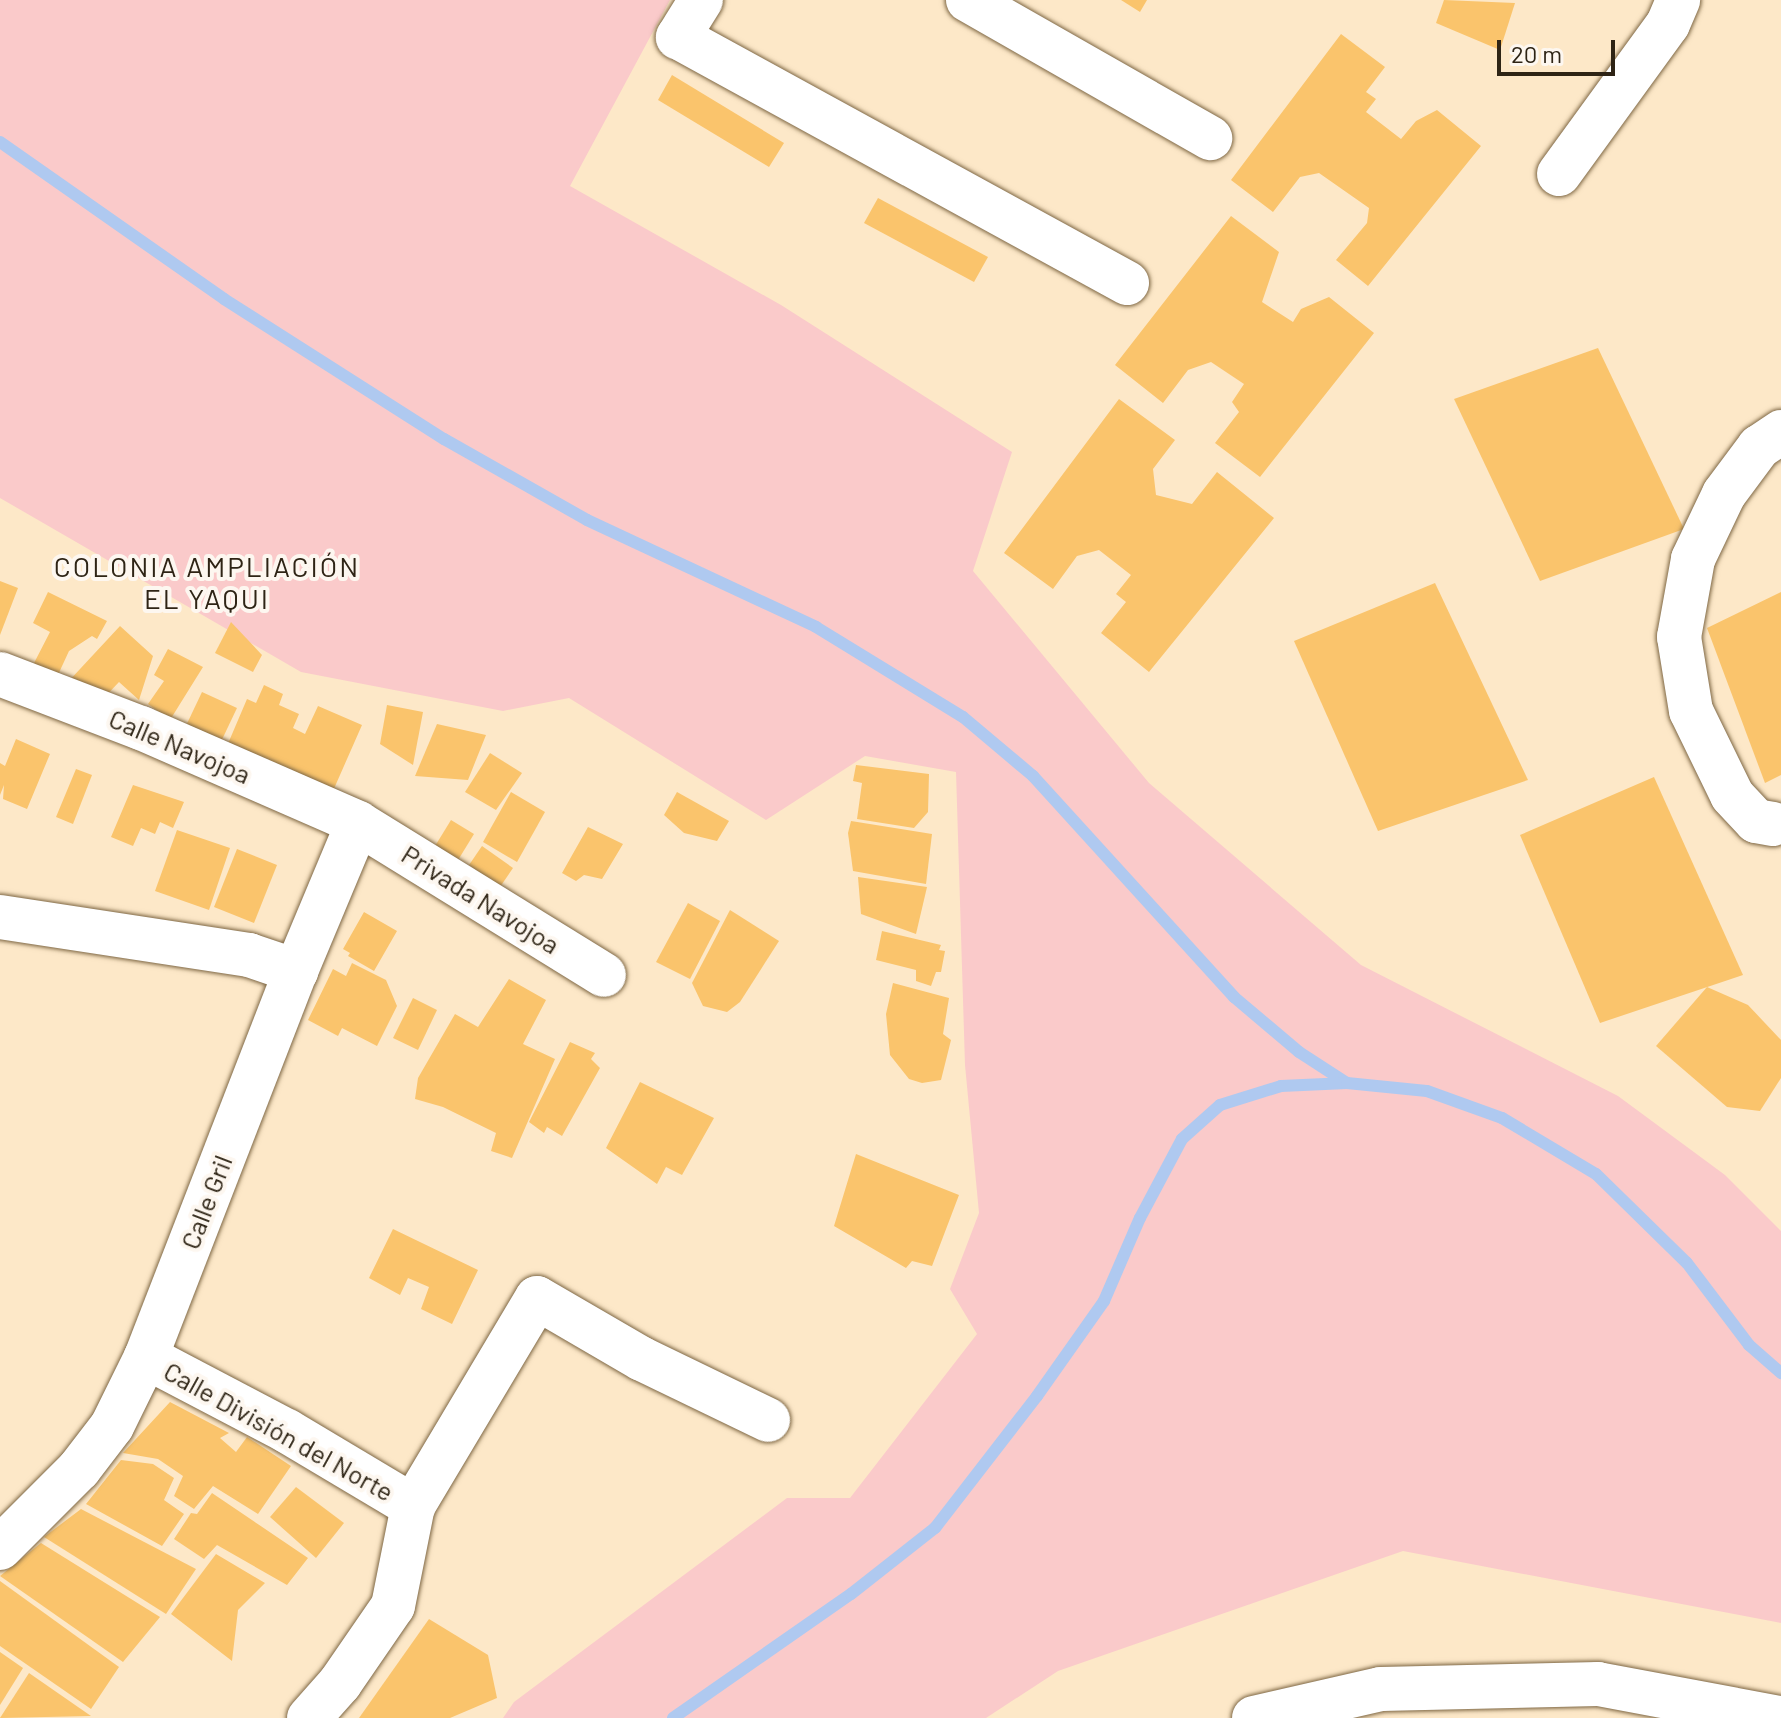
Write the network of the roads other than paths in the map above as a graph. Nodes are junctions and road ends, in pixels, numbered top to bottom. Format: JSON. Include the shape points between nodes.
{"nodes":[{"id":1,"x":701,"y":0,"type":"edge"},
{"id":2,"x":968,"y":0,"type":"edge"},
{"id":3,"x":1678,"y":0,"type":"edge"},
{"id":4,"x":1210,"y":138,"type":"dead end"},
{"id":5,"x":1559,"y":174,"type":"dead end"},
{"id":6,"x":1127,"y":283,"type":"dead end"},
{"id":7,"x":1781,"y":432,"type":"edge"},
{"id":8,"x":0,"y":674,"type":"edge"},
{"id":9,"x":358,"y":823,"type":"junction"},
{"id":10,"x":1773,"y":824,"type":"dead end"},
{"id":11,"x":0,"y":917,"type":"edge"},
{"id":12,"x":296,"y":971,"type":"junction"},
{"id":13,"x":604,"y":975,"type":"dead end"},
{"id":14,"x":146,"y":1357,"type":"junction"},
{"id":15,"x":768,"y":1420,"type":"dead end"},
{"id":16,"x":413,"y":1506,"type":"junction"},
{"id":17,"x":0,"y":1548,"type":"edge"},
{"id":18,"x":309,"y":1718,"type":"edge"},
{"id":19,"x":1254,"y":1718,"type":"edge"},
{"id":20,"x":1780,"y":1718,"type":"edge"}],
"edges":[{"from":1,"to":6,"type":"street","via":[[678,37]]},
{"from":2,"to":4,"type":"street"},
{"from":3,"to":5,"type":"street","via":[[1668,24]]},
{"from":7,"to":10,"type":"street","via":[[1759,447],[1724,494],[1693,559],[1679,637],[1691,711],[1732,795],[1756,821]]},
{"from":8,"to":9,"type":"street","name":"Calle Navojoa","via":[[141,728]]},
{"from":9,"to":12,"type":"street","name":"Calle Gril"},
{"from":9,"to":13,"type":"street","name":"Privada Navojoa"},
{"from":11,"to":12,"type":"street","via":[[249,955]]},
{"from":12,"to":14,"type":"street","name":"Calle Gril"},
{"from":14,"to":16,"type":"street","name":"Calle División del Norte","via":[[287,1431]]},
{"from":14,"to":17,"type":"street","name":"Calle Gril","via":[[112,1426],[79,1469]]},
{"from":15,"to":16,"type":"street","via":[[642,1359],[537,1298]]},
{"from":16,"to":18,"type":"street","via":[[393,1606]]},
{"from":19,"to":20,"type":"street","via":[[1381,1689],[1598,1684]]}]}
